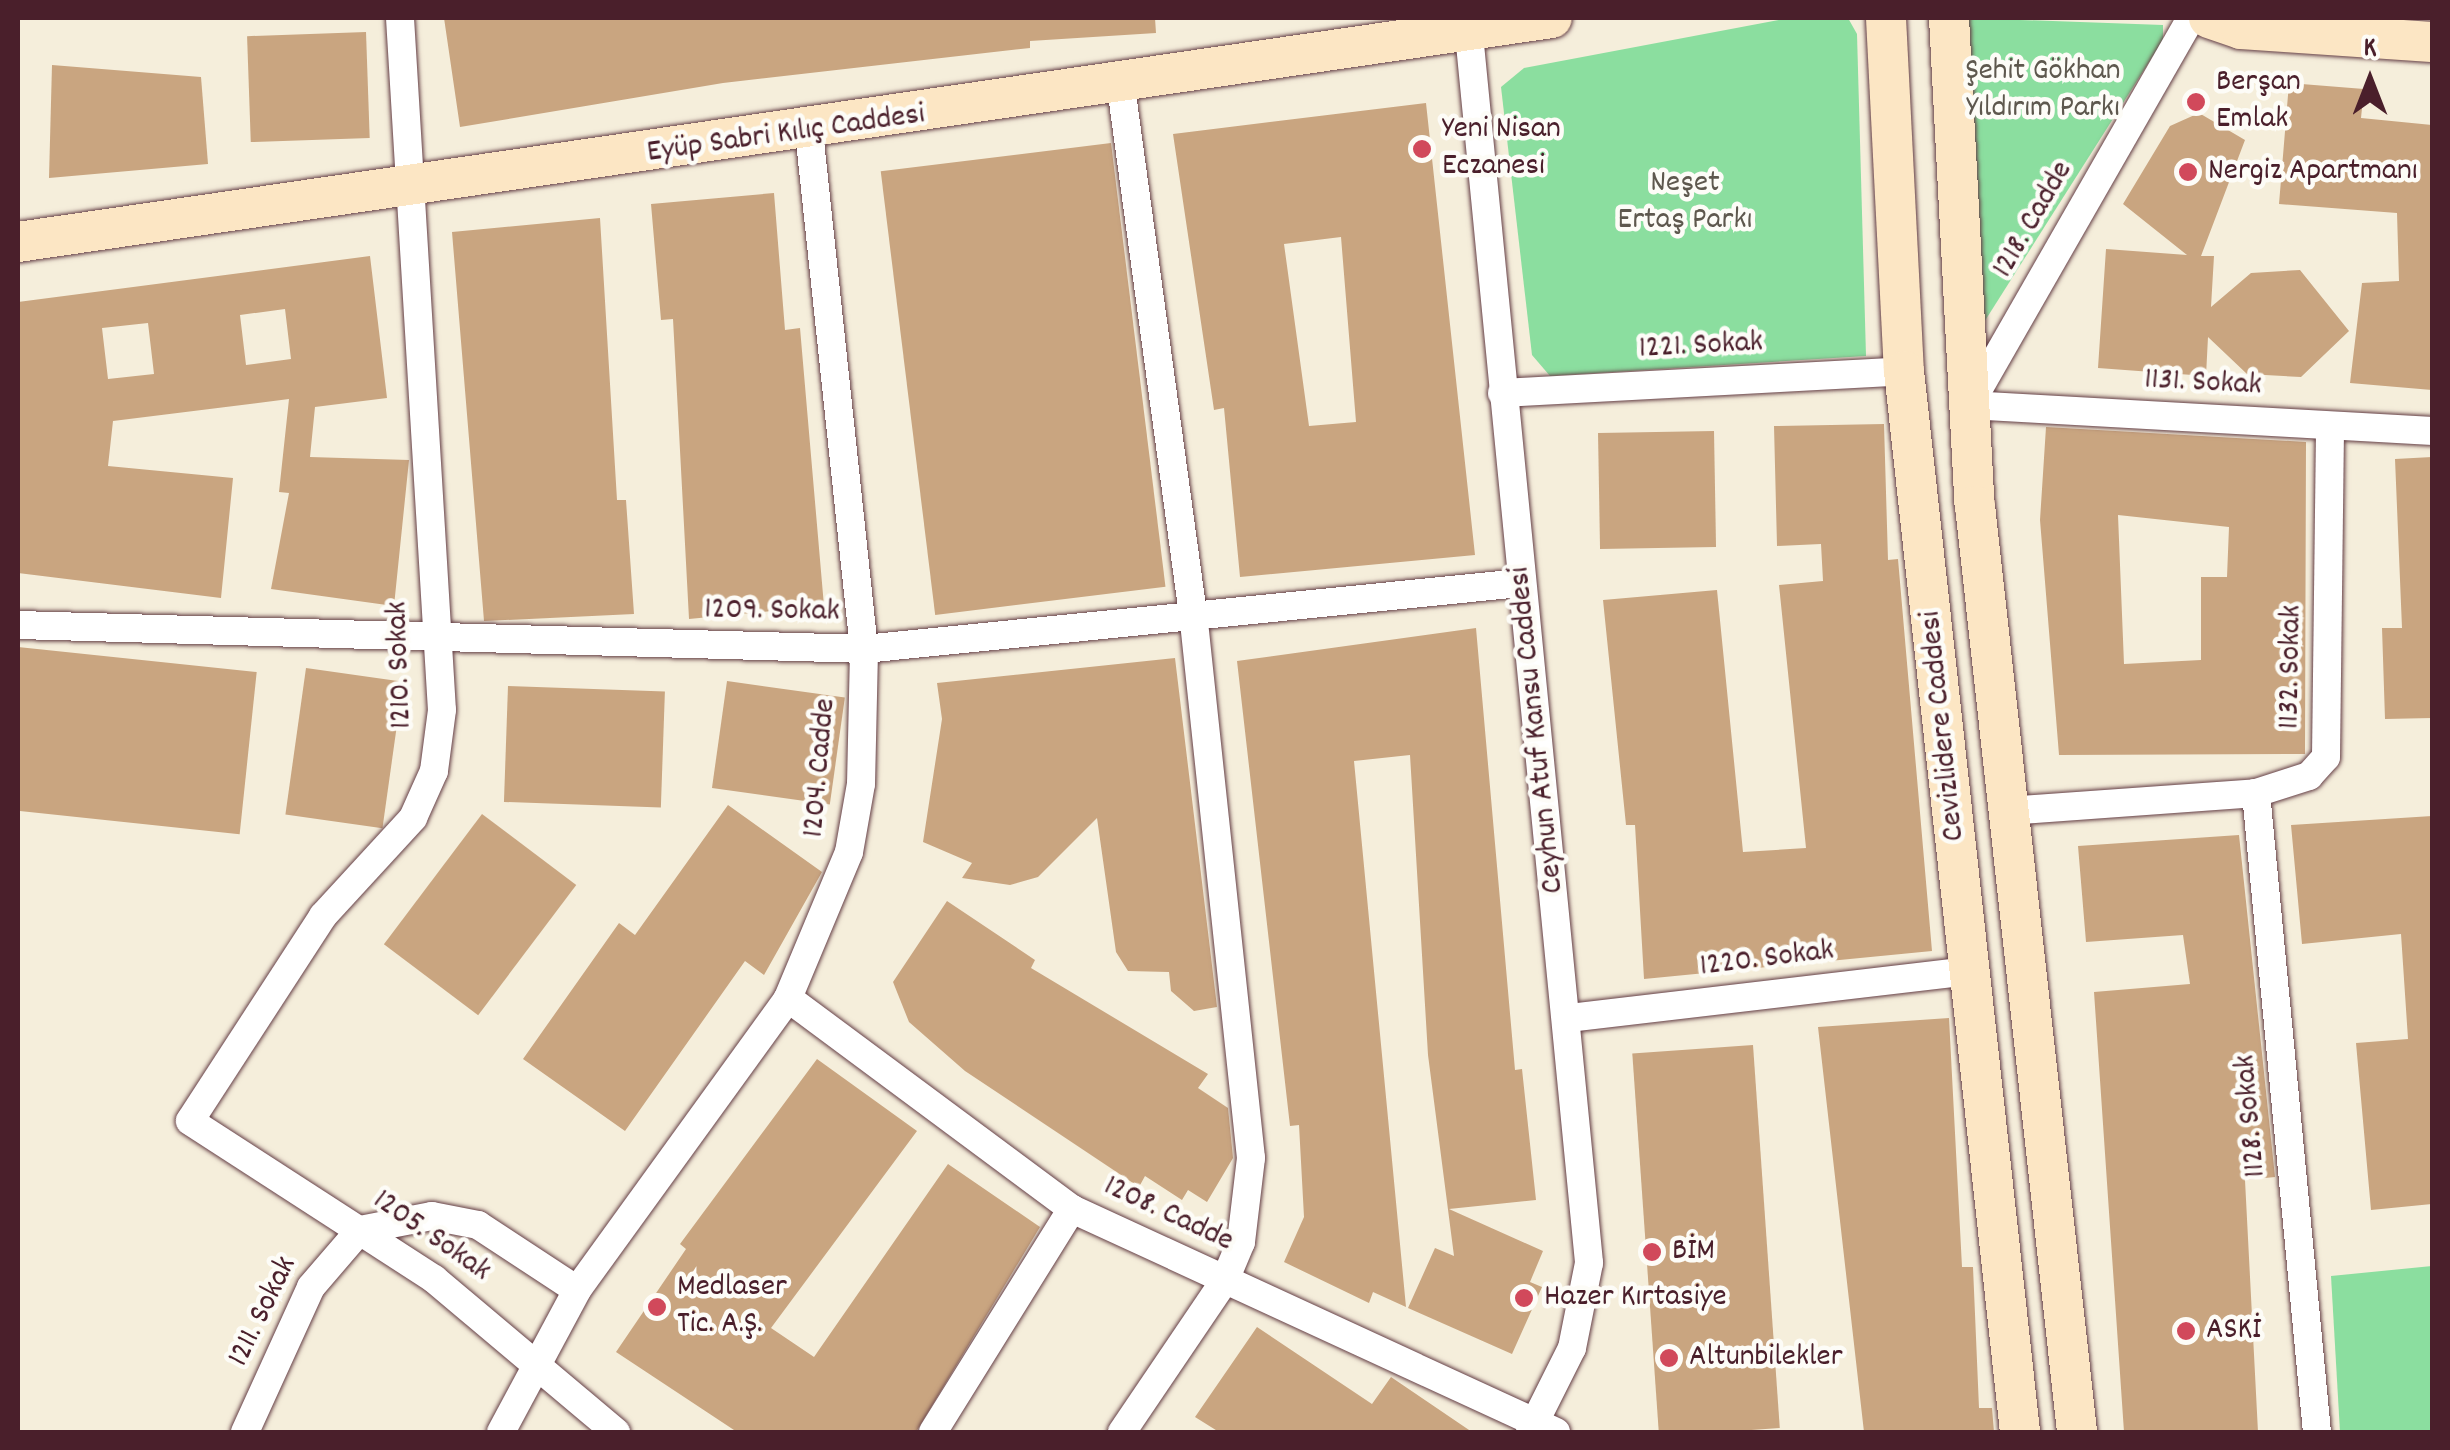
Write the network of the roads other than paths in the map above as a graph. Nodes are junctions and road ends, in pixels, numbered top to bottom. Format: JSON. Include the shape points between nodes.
{"nodes":[{"id":1,"x":400,"y":18,"type":"edge"},
{"id":2,"x":1552,"y":18,"type":"edge"},
{"id":3,"x":1886,"y":18,"type":"edge"},
{"id":4,"x":1949,"y":18,"type":"edge"},
{"id":5,"x":2191,"y":18,"type":"edge"},
{"id":6,"x":2210,"y":18,"type":"edge"},
{"id":7,"x":1468,"y":26,"type":"edge"},
{"id":8,"x":2432,"y":42,"type":"edge"},
{"id":9,"x":1121,"y":87,"type":"junction"},
{"id":10,"x":809,"y":132,"type":"junction"},
{"id":11,"x":406,"y":188,"type":"junction"},
{"id":12,"x":18,"y":242,"type":"edge"},
{"id":13,"x":1904,"y":372,"type":"junction"},
{"id":14,"x":1502,"y":393,"type":"junction"},
{"id":15,"x":1968,"y":404,"type":"junction"},
{"id":16,"x":2330,"y":426,"type":"junction"},
{"id":17,"x":2432,"y":431,"type":"edge"},
{"id":18,"x":1521,"y":582,"type":"junction"},
{"id":19,"x":1194,"y":622,"type":"junction"},
{"id":20,"x":18,"y":625,"type":"edge"},
{"id":21,"x":437,"y":641,"type":"junction"},
{"id":22,"x":864,"y":649,"type":"junction"},
{"id":23,"x":2256,"y":793,"type":"junction"},
{"id":24,"x":2008,"y":812,"type":"junction"},
{"id":25,"x":1972,"y":971,"type":"junction"},
{"id":26,"x":788,"y":998,"type":"junction"},
{"id":27,"x":1569,"y":1018,"type":"junction"},
{"id":28,"x":190,"y":1121,"type":"joint"},
{"id":29,"x":1072,"y":1209,"type":"junction"},
{"id":30,"x":360,"y":1230,"type":"junction"},
{"id":31,"x":1225,"y":1280,"type":"junction"},
{"id":32,"x":578,"y":1290,"type":"junction"},
{"id":33,"x":536,"y":1362,"type":"junction"},
{"id":34,"x":1541,"y":1429,"type":"edge"},
{"id":35,"x":246,"y":1432,"type":"edge"},
{"id":36,"x":501,"y":1432,"type":"edge"},
{"id":37,"x":616,"y":1432,"type":"edge"},
{"id":38,"x":933,"y":1432,"type":"edge"},
{"id":39,"x":1122,"y":1432,"type":"edge"},
{"id":40,"x":2020,"y":1432,"type":"edge"},
{"id":41,"x":2078,"y":1432,"type":"edge"},
{"id":42,"x":2317,"y":1432,"type":"edge"}],
"edges":[{"from":1,"to":11,"type":"street","name":"1210. Sokak"},
{"from":2,"to":7,"type":"main road","name":"Eyüp Sabri Kılıç Caddesi"},
{"from":3,"to":13,"type":"main road","name":"Cevizlidere Caddesi"},
{"from":4,"to":15,"type":"main road","name":"Cevizlidere Caddesi"},
{"from":5,"to":15,"type":"street","name":"1218. Cadde"},
{"from":6,"to":8,"type":"main road","via":[[2241,29]]},
{"from":7,"to":9,"type":"main road","name":"Eyüp Sabri Kılıç Caddesi"},
{"from":7,"to":14,"type":"street","name":"Ceyhun Atuf Kansu Caddesi"},
{"from":9,"to":10,"type":"main road","name":"Eyüp Sabri Kılıç Caddesi"},
{"from":9,"to":19,"type":"street"},
{"from":10,"to":11,"type":"main road","name":"Eyüp Sabri Kılıç Caddesi"},
{"from":10,"to":22,"type":"street","name":"1204. Cadde"},
{"from":11,"to":12,"type":"main road","name":"Eyüp Sabri Kılıç Caddesi"},
{"from":11,"to":21,"type":"street","name":"1210. Sokak"},
{"from":13,"to":14,"type":"street","name":"1221. Sokak"},
{"from":13,"to":25,"type":"main road","name":"Cevizlidere Caddesi"},
{"from":14,"to":18,"type":"street","name":"Ceyhun Atuf Kansu Caddesi"},
{"from":15,"to":16,"type":"street","name":"1131. Sokak"},
{"from":15,"to":24,"type":"main road","name":"Cevizlidere Caddesi"},
{"from":16,"to":17,"type":"street","name":"1131. Sokak"},
{"from":16,"to":23,"type":"street","name":"1132. Sokak","via":[[2326,758],[2309,776]]},
{"from":18,"to":19,"type":"street","name":"1209. Sokak"},
{"from":18,"to":27,"type":"street","name":"Ceyhun Atuf Kansu Caddesi"},
{"from":19,"to":22,"type":"street","name":"1209. Sokak"},
{"from":19,"to":31,"type":"street","via":[[1251,1158],[1241,1242]]},
{"from":20,"to":21,"type":"street","name":"1209. Sokak"},
{"from":21,"to":22,"type":"street","name":"1209. Sokak"},
{"from":21,"to":28,"type":"street","name":"1210. Sokak","via":[[439,745],[421,805],[323,916]]},
{"from":22,"to":26,"type":"street","name":"1204. Cadde","via":[[861,784],[849,852]]},
{"from":23,"to":24,"type":"street","name":"1132. Sokak"},
{"from":23,"to":42,"type":"street","name":"1128. Sokak"},
{"from":24,"to":41,"type":"main road","name":"Cevizlidere Caddesi"},
{"from":25,"to":27,"type":"street","name":"1220. Sokak"},
{"from":25,"to":40,"type":"main road","name":"Cevizlidere Caddesi"},
{"from":26,"to":29,"type":"street","name":"1208. Cadde"},
{"from":26,"to":32,"type":"street","name":"1204. Cadde"},
{"from":27,"to":34,"type":"street","name":"Ceyhun Atuf Kansu Caddesi","via":[[1589,1263],[1572,1348]]},
{"from":28,"to":30,"type":"street","name":"1205. Sokak"},
{"from":29,"to":31,"type":"street","name":"1208. Cadde"},
{"from":29,"to":38,"type":"street"},
{"from":30,"to":32,"type":"street","via":[[432,1216],[478,1225]]},
{"from":30,"to":33,"type":"street","name":"1205. Sokak"},
{"from":30,"to":35,"type":"street","name":"1211. Sokak","via":[[312,1287]]},
{"from":31,"to":34,"type":"street","name":"1208. Cadde"},
{"from":31,"to":39,"type":"street"},
{"from":32,"to":33,"type":"street","name":"1204. Cadde"},
{"from":33,"to":36,"type":"street","name":"1204. Cadde"},
{"from":33,"to":37,"type":"street","name":"1205. Sokak"}]}
